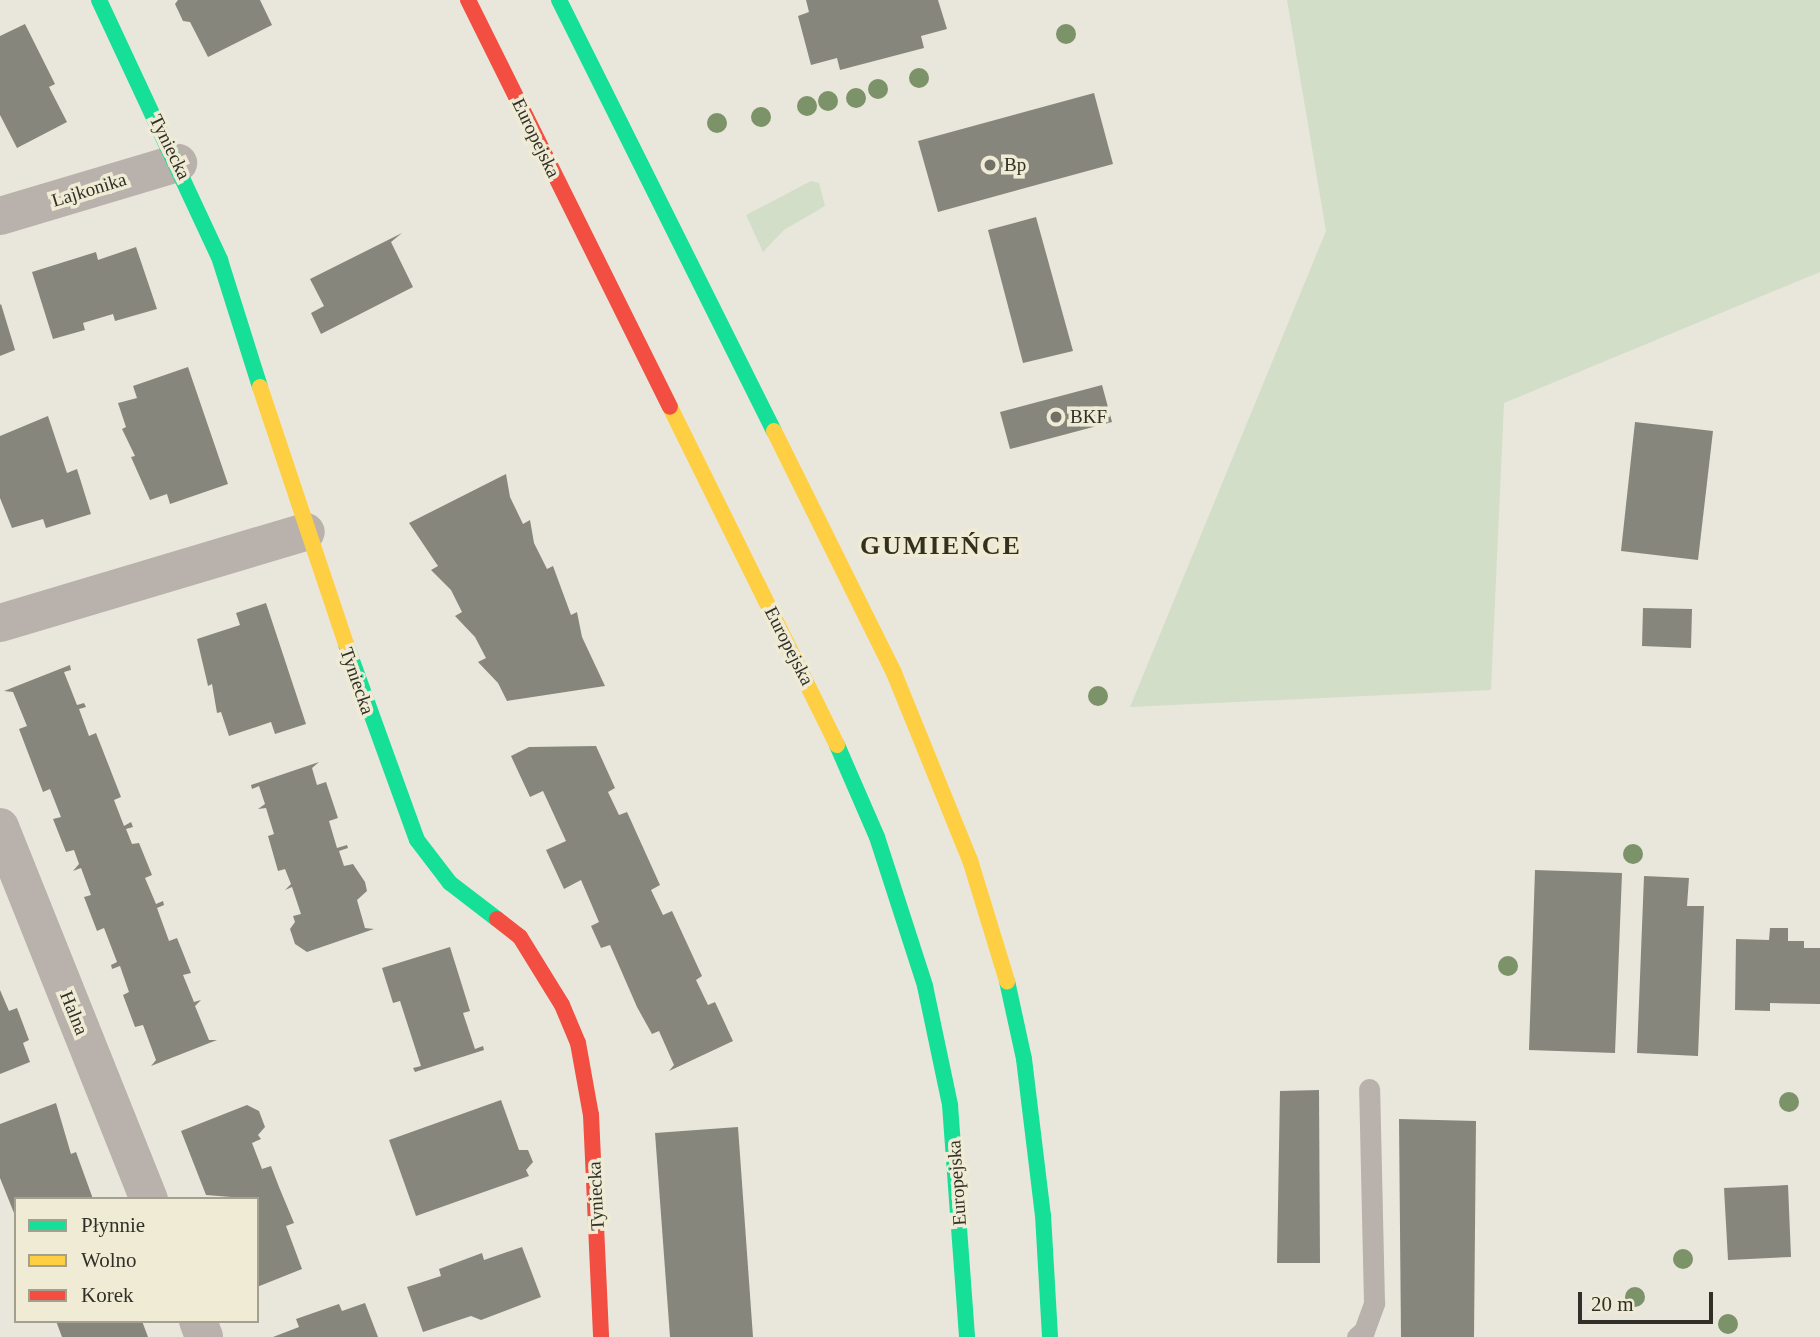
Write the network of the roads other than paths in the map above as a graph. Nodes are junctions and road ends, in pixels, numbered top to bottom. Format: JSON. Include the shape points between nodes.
{"nodes":[{"id":1,"x":99,"y":0,"type":"edge"},
{"id":2,"x":468,"y":0,"type":"edge"},
{"id":3,"x":559,"y":0,"type":"edge"},
{"id":4,"x":178,"y":163,"type":"junction"},
{"id":5,"x":0,"y":216,"type":"edge"},
{"id":6,"x":306,"y":532,"type":"junction"},
{"id":7,"x":0,"y":623,"type":"edge"},
{"id":8,"x":0,"y":827,"type":"edge"},
{"id":9,"x":1369,"y":1089,"type":"dead end"},
{"id":10,"x":148,"y":1197,"type":"edge"},
{"id":11,"x":601,"y":1337,"type":"edge"},
{"id":12,"x":967,"y":1337,"type":"edge"},
{"id":13,"x":1050,"y":1337,"type":"edge"},
{"id":14,"x":1357,"y":1337,"type":"edge"}],
"edges":[{"from":1,"to":4,"type":"main road","name":"Tyniecka"},
{"from":2,"to":12,"type":"main road","name":"Europejska","via":[[821,710],[877,837],[925,986],[950,1105]]},
{"from":3,"to":13,"type":"main road","via":[[894,673],[970,859],[1007,981],[1024,1059],[1043,1214]]},
{"from":4,"to":5,"type":"street","name":"Lajkonika"},
{"from":4,"to":6,"type":"main road","name":"Tyniecka","via":[[220,260]]},
{"from":6,"to":7,"type":"street"},
{"from":6,"to":11,"type":"main road","name":"Tyniecka","via":[[376,738],[417,841],[450,884],[520,937],[555,992],[578,1043],[591,1115]]},
{"from":8,"to":10,"type":"street","name":"Halna"},
{"from":9,"to":14,"type":"lane","via":[[1374,1303],[1364,1331]]}]}
